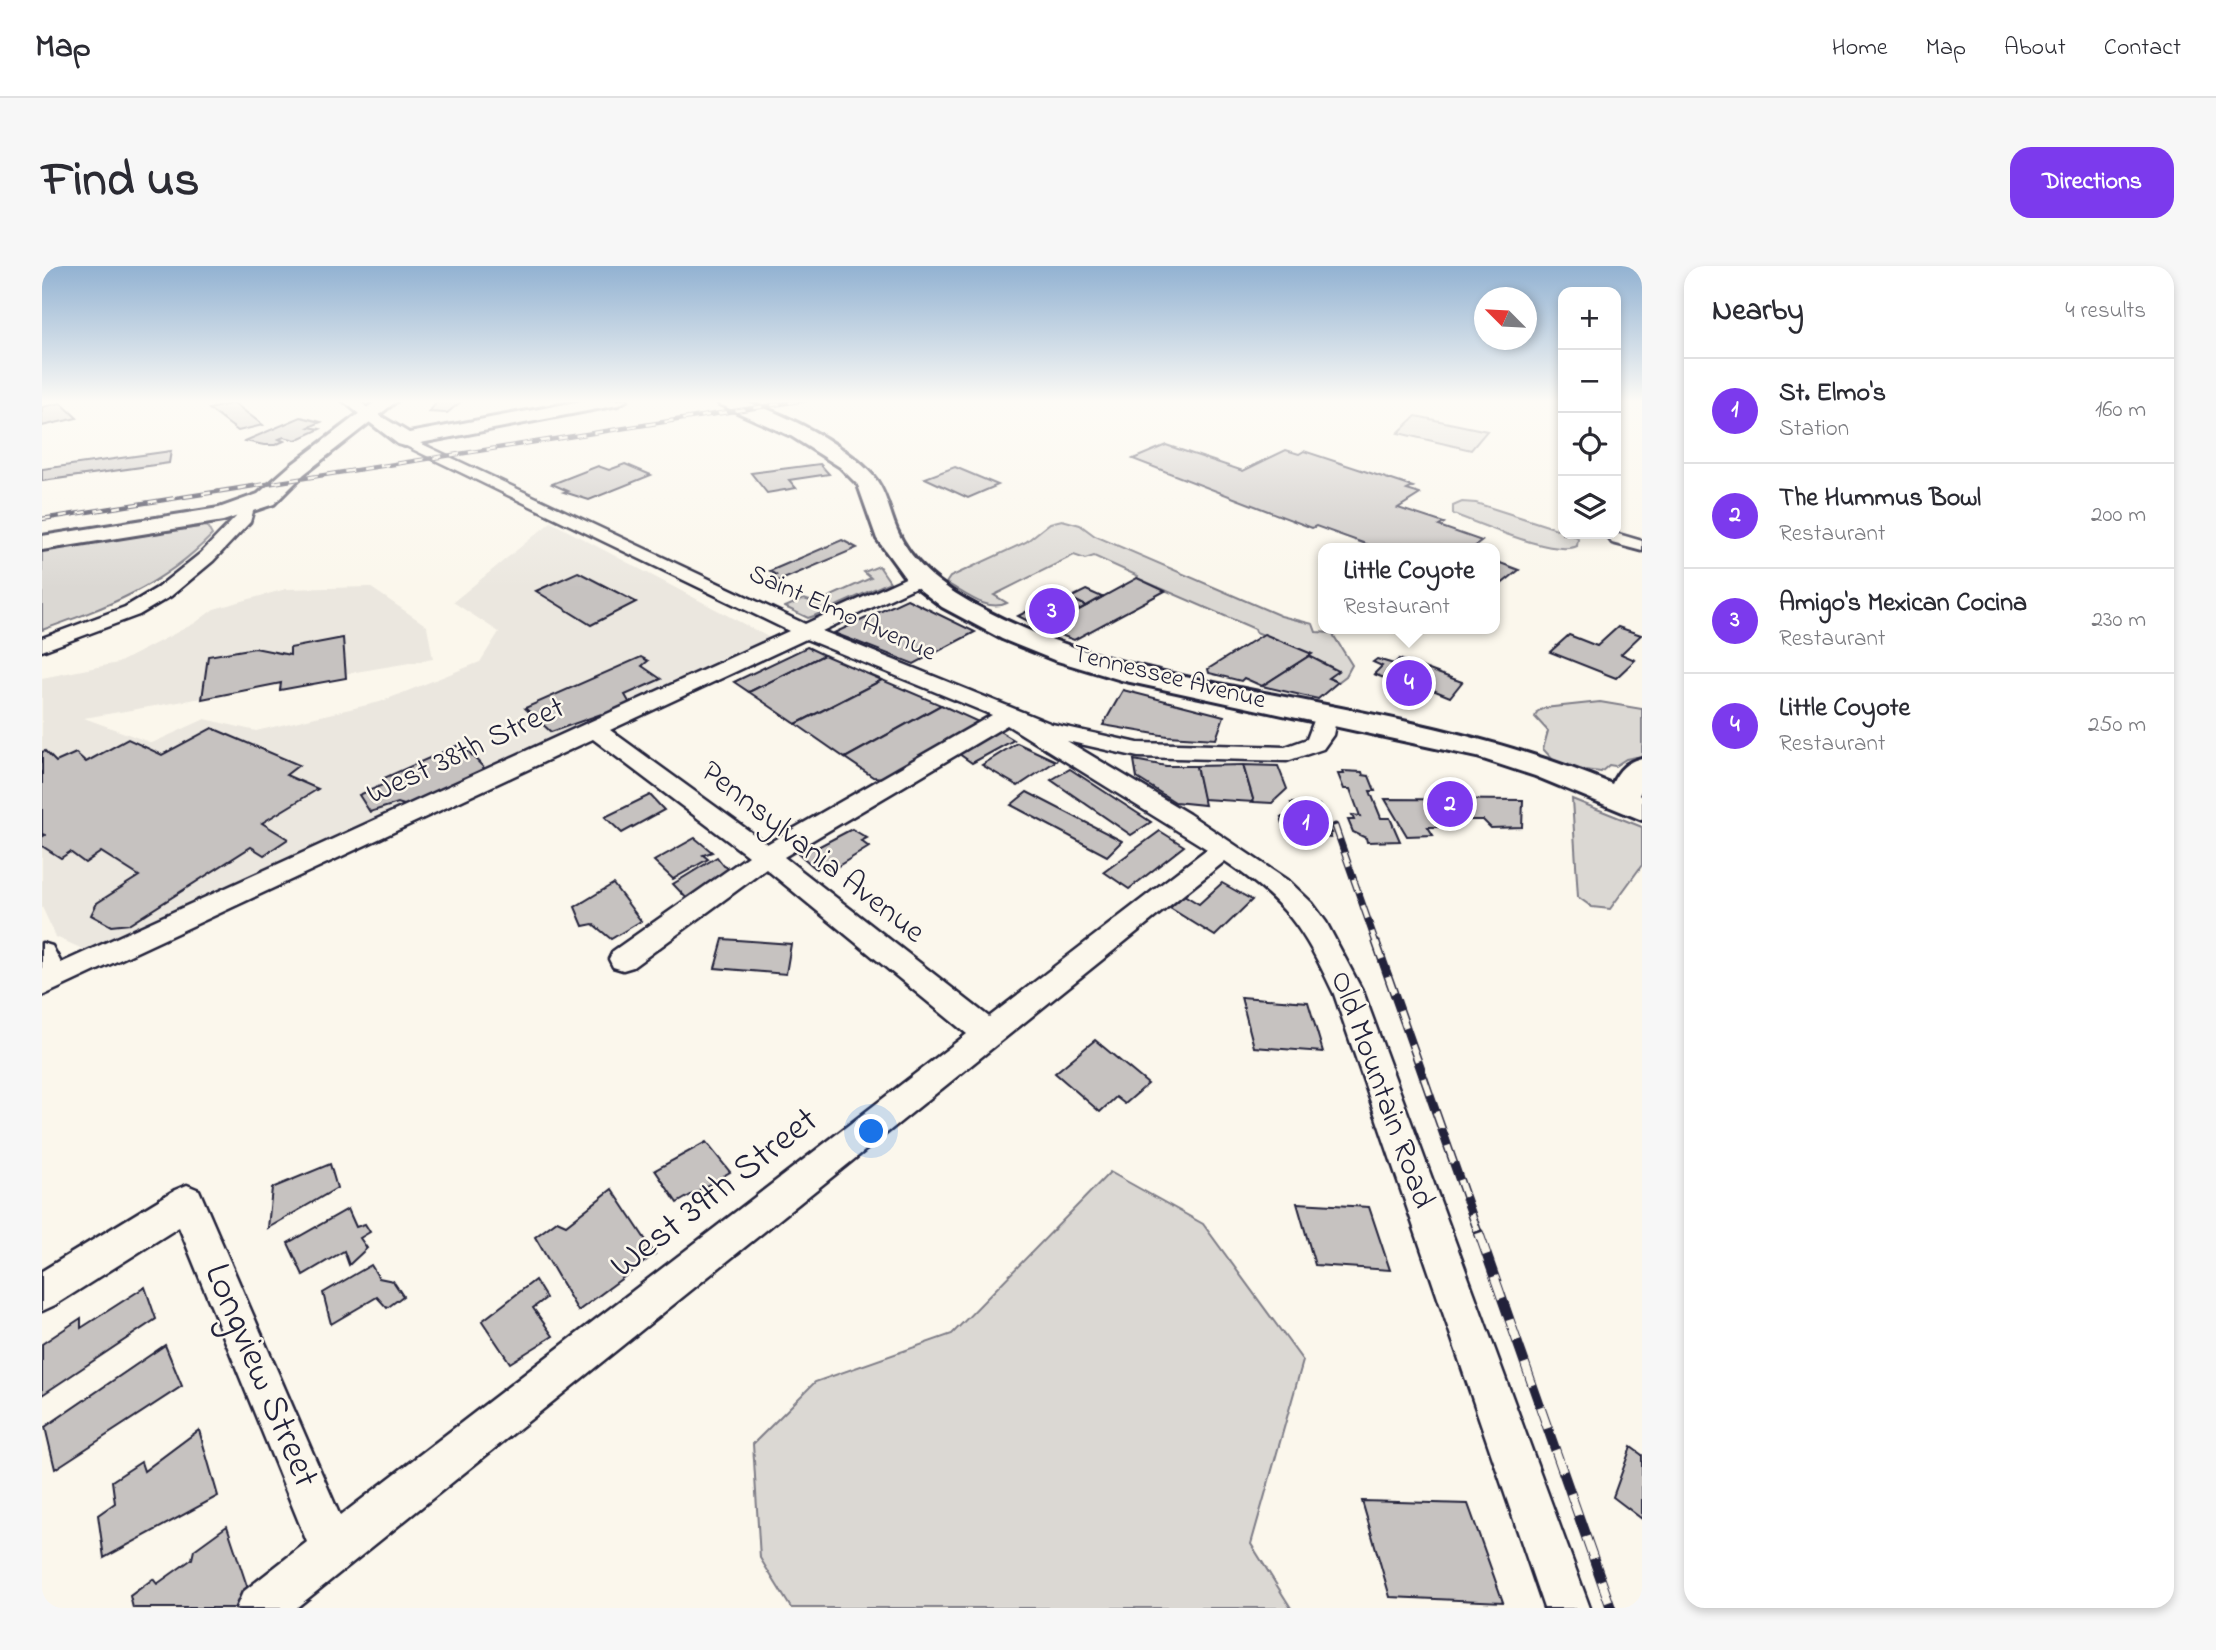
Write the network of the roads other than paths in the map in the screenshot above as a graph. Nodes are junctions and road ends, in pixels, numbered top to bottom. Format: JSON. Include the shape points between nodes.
{"nodes":[{"id":1,"x":307,"y":463,"type":"edge"},
{"id":2,"x":452,"y":463,"type":"edge"},
{"id":3,"x":847,"y":463,"type":"edge"},
{"id":4,"x":246,"y":508,"type":"junction"},
{"id":5,"x":1618,"y":539,"type":"dead end"},
{"id":6,"x":42,"y":543,"type":"edge"},
{"id":7,"x":1642,"y":546,"type":"edge"},
{"id":8,"x":918,"y":579,"type":"junction"},
{"id":9,"x":804,"y":631,"type":"junction"},
{"id":10,"x":42,"y":645,"type":"edge"},
{"id":11,"x":1326,"y":715,"type":"junction"},
{"id":12,"x":1007,"y":716,"type":"junction"},
{"id":13,"x":594,"y":729,"type":"junction"},
{"id":14,"x":1642,"y":768,"type":"edge"},
{"id":15,"x":1631,"y":804,"type":"edge"},
{"id":16,"x":1224,"y":849,"type":"junction"},
{"id":17,"x":766,"y":856,"type":"junction"},
{"id":18,"x":42,"y":954,"type":"edge"},
{"id":19,"x":623,"y":959,"type":"dead end"},
{"id":20,"x":42,"y":972,"type":"edge"},
{"id":21,"x":42,"y":984,"type":"edge"},
{"id":22,"x":987,"y":1033,"type":"junction"},
{"id":23,"x":42,"y":1292,"type":"edge"},
{"id":24,"x":332,"y":1549,"type":"junction"},
{"id":25,"x":259,"y":1608,"type":"edge"},
{"id":26,"x":1567,"y":1608,"type":"edge"}],
"edges":[{"from":1,"to":4,"type":"main road","via":[[278,491]]},
{"from":2,"to":9,"type":"street","name":"Saint Elmo Avenue"},
{"from":3,"to":8,"type":"main road","name":"Tennessee Avenue","via":[[865,479],[887,536]]},
{"from":4,"to":6,"type":"main road"},
{"from":4,"to":10,"type":"street","via":[[244,517],[207,557],[164,592],[132,611]]},
{"from":5,"to":7,"type":"street"},
{"from":8,"to":9,"type":"street","name":"West 38th Street"},
{"from":8,"to":11,"type":"main road","name":"Tennessee Avenue","via":[[1033,642],[1098,666]]},
{"from":9,"to":12,"type":"street","name":"Saint Elmo Avenue"},
{"from":9,"to":13,"type":"street","name":"West 38th Street"},
{"from":11,"to":12,"type":"street","name":"Saint Elmo Avenue","via":[[1315,744],[1287,754],[1138,750]]},
{"from":11,"to":15,"type":"main road","name":"Tennessee Avenue","via":[[1516,759]]},
{"from":12,"to":16,"type":"street","name":"Old Mountain Road","via":[[1111,774]]},
{"from":12,"to":17,"type":"street"},
{"from":13,"to":17,"type":"street","name":"Pennsylvania Avenue"},
{"from":13,"to":21,"type":"street","name":"West 38th Street"},
{"from":14,"to":15,"type":"main road","name":"Tennessee Avenue","via":[[1632,776]]},
{"from":16,"to":22,"type":"street","name":"West 39th Street"},
{"from":16,"to":26,"type":"street","name":"Old Mountain Road","via":[[1301,909],[1349,994]]},
{"from":17,"to":19,"type":"street"},
{"from":17,"to":22,"type":"street","name":"Pennsylvania Avenue"},
{"from":18,"to":20,"type":"street","via":[[48,966]]},
{"from":22,"to":24,"type":"street","name":"West 39th Street"},
{"from":23,"to":24,"type":"street","name":"Longview Street","via":[[187,1202]]},
{"from":24,"to":25,"type":"street","name":"West 39th Street"}]}
